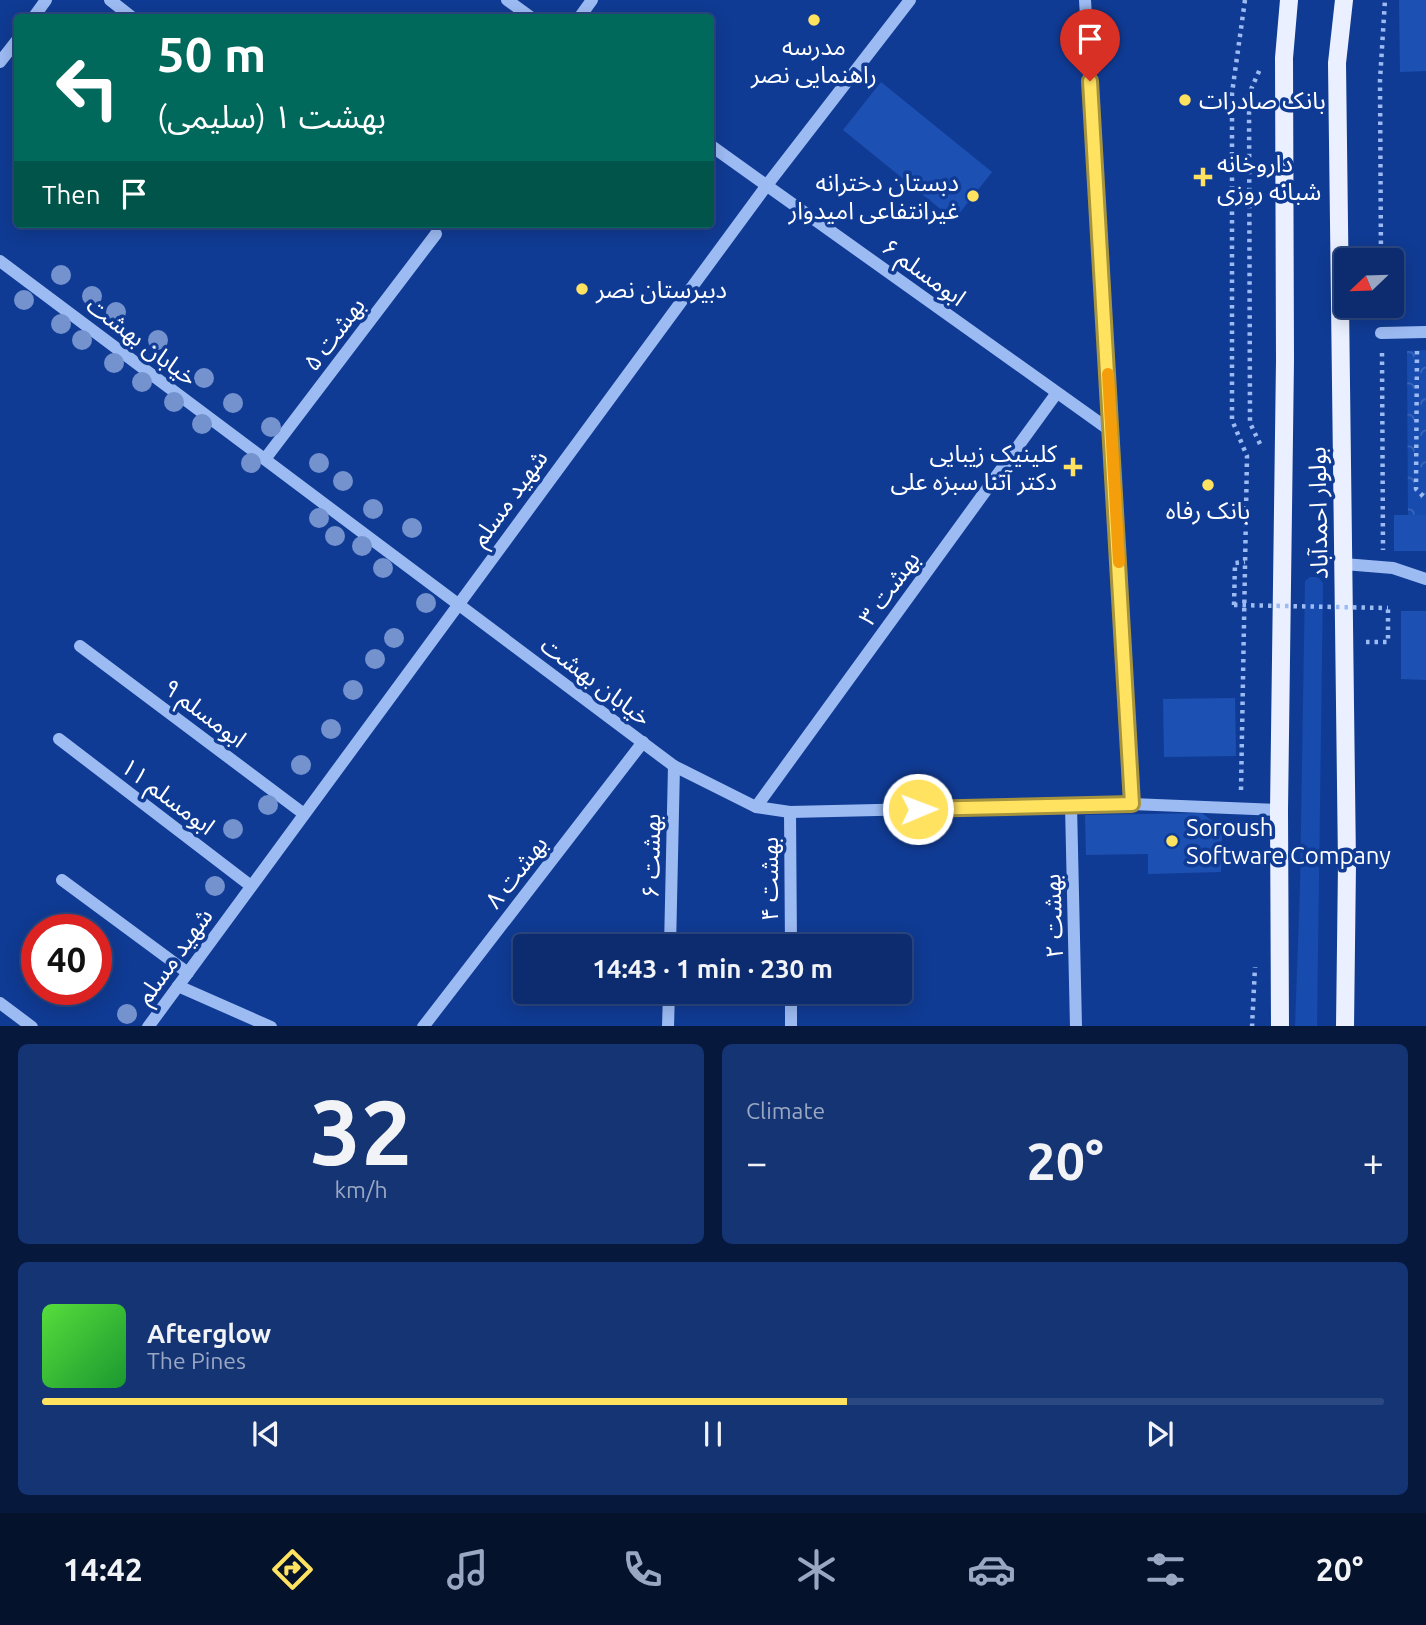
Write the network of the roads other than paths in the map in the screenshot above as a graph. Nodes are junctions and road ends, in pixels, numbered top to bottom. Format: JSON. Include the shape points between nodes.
{"nodes":[{"id":1,"x":110,"y":0,"type":"edge"},
{"id":2,"x":508,"y":0,"type":"edge"},
{"id":3,"x":1085,"y":0,"type":"edge"},
{"id":4,"x":1289,"y":0,"type":"edge"},
{"id":5,"x":1344,"y":0,"type":"edge"},
{"id":6,"x":904,"y":2,"type":"edge"},
{"id":7,"x":128,"y":14,"type":"edge"},
{"id":8,"x":527,"y":14,"type":"edge"},
{"id":9,"x":14,"y":43,"type":"edge"},
{"id":10,"x":0,"y":62,"type":"edge"},
{"id":11,"x":714,"y":148,"type":"edge"},
{"id":12,"x":767,"y":185,"type":"junction"},
{"id":13,"x":436,"y":234,"type":"dead end"},
{"id":14,"x":0,"y":261,"type":"edge"},
{"id":15,"x":1421,"y":332,"type":"edge"},
{"id":16,"x":1381,"y":333,"type":"road end"},
{"id":17,"x":1056,"y":394,"type":"junction"},
{"id":18,"x":1111,"y":431,"type":"junction"},
{"id":19,"x":265,"y":460,"type":"junction"},
{"id":20,"x":1344,"y":564,"type":"junction"},
{"id":21,"x":1426,"y":579,"type":"edge"},
{"id":22,"x":458,"y":603,"type":"junction"},
{"id":23,"x":80,"y":646,"type":"dead end"},
{"id":24,"x":59,"y":739,"type":"dead end"},
{"id":25,"x":643,"y":742,"type":"junction"},
{"id":26,"x":674,"y":766,"type":"junction"},
{"id":27,"x":1132,"y":804,"type":"junction"},
{"id":28,"x":1071,"y":805,"type":"junction"},
{"id":29,"x":756,"y":807,"type":"junction"},
{"id":30,"x":1279,"y":810,"type":"junction"},
{"id":31,"x":790,"y":812,"type":"junction"},
{"id":32,"x":304,"y":814,"type":"junction"},
{"id":33,"x":62,"y":880,"type":"dead end"},
{"id":34,"x":251,"y":886,"type":"junction"},
{"id":35,"x":670,"y":934,"type":"edge"},
{"id":36,"x":791,"y":934,"type":"edge"},
{"id":37,"x":188,"y":973,"type":"junction"},
{"id":38,"x":178,"y":986,"type":"junction"},
{"id":39,"x":0,"y":1003,"type":"edge"},
{"id":40,"x":669,"y":1004,"type":"edge"},
{"id":41,"x":791,"y":1004,"type":"edge"},
{"id":42,"x":31,"y":1026,"type":"edge"},
{"id":43,"x":149,"y":1026,"type":"edge"},
{"id":44,"x":269,"y":1026,"type":"edge"},
{"id":45,"x":424,"y":1026,"type":"edge"},
{"id":46,"x":668,"y":1026,"type":"edge"},
{"id":47,"x":791,"y":1026,"type":"edge"},
{"id":48,"x":1076,"y":1026,"type":"edge"},
{"id":49,"x":1280,"y":1026,"type":"edge"},
{"id":50,"x":1345,"y":1026,"type":"edge"}],
"edges":[{"from":1,"to":7,"type":"street"},
{"from":2,"to":8,"type":"street"},
{"from":3,"to":18,"type":"street"},
{"from":4,"to":30,"type":"main road","name":"بولوار احمدآباد","via":[[1284,58]]},
{"from":5,"to":20,"type":"main road","name":"بولوار احمدآباد","via":[[1337,63]]},
{"from":6,"to":12,"type":"street","name":"شهید مسلم"},
{"from":9,"to":10,"type":"street"},
{"from":11,"to":12,"type":"street","name":"ابومسلم ۶"},
{"from":12,"to":17,"type":"street","name":"ابومسلم ۶"},
{"from":12,"to":22,"type":"street","name":"شهید مسلم"},
{"from":13,"to":19,"type":"street","name":"بهشت ۵"},
{"from":14,"to":19,"type":"street","name":"خیابان بهشت"},
{"from":15,"to":16,"type":"street"},
{"from":17,"to":18,"type":"street","name":"ابومسلم ۶"},
{"from":17,"to":29,"type":"street","name":"بهشت ۳"},
{"from":18,"to":27,"type":"street"},
{"from":19,"to":22,"type":"street","name":"خیابان بهشت"},
{"from":20,"to":21,"type":"street","via":[[1383,567]]},
{"from":20,"to":50,"type":"main road","name":"بولوار احمدآباد"},
{"from":22,"to":25,"type":"street","name":"خیابان بهشت"},
{"from":22,"to":32,"type":"street","name":"شهید مسلم"},
{"from":23,"to":32,"type":"street","name":"ابومسلم ۹"},
{"from":24,"to":34,"type":"street","name":"ابومسلم ۱۱"},
{"from":25,"to":26,"type":"street","name":"خیابان بهشت"},
{"from":25,"to":45,"type":"street","name":"بهشت ۸"},
{"from":26,"to":29,"type":"street","name":"خیابان بهشت"},
{"from":26,"to":35,"type":"street","name":"بهشت ۶"},
{"from":27,"to":28,"type":"street","name":"خیابان بهشت"},
{"from":27,"to":30,"type":"street","name":"خیابان بهشت"},
{"from":28,"to":31,"type":"street","name":"خیابان بهشت"},
{"from":28,"to":48,"type":"street","name":"بهشت ۲"},
{"from":29,"to":31,"type":"street","name":"خیابان بهشت"},
{"from":30,"to":49,"type":"main road","name":"بولوار احمدآباد"},
{"from":31,"to":36,"type":"street","name":"بهشت ۴"},
{"from":32,"to":34,"type":"street","name":"شهید مسلم"},
{"from":33,"to":37,"type":"street"},
{"from":34,"to":37,"type":"street","name":"شهید مسلم"},
{"from":37,"to":38,"type":"street","name":"شهید مسلم"},
{"from":38,"to":43,"type":"street","name":"شهید مسلم"},
{"from":38,"to":44,"type":"street"},
{"from":39,"to":42,"type":"street"},
{"from":40,"to":46,"type":"street"},
{"from":41,"to":47,"type":"street"}]}
